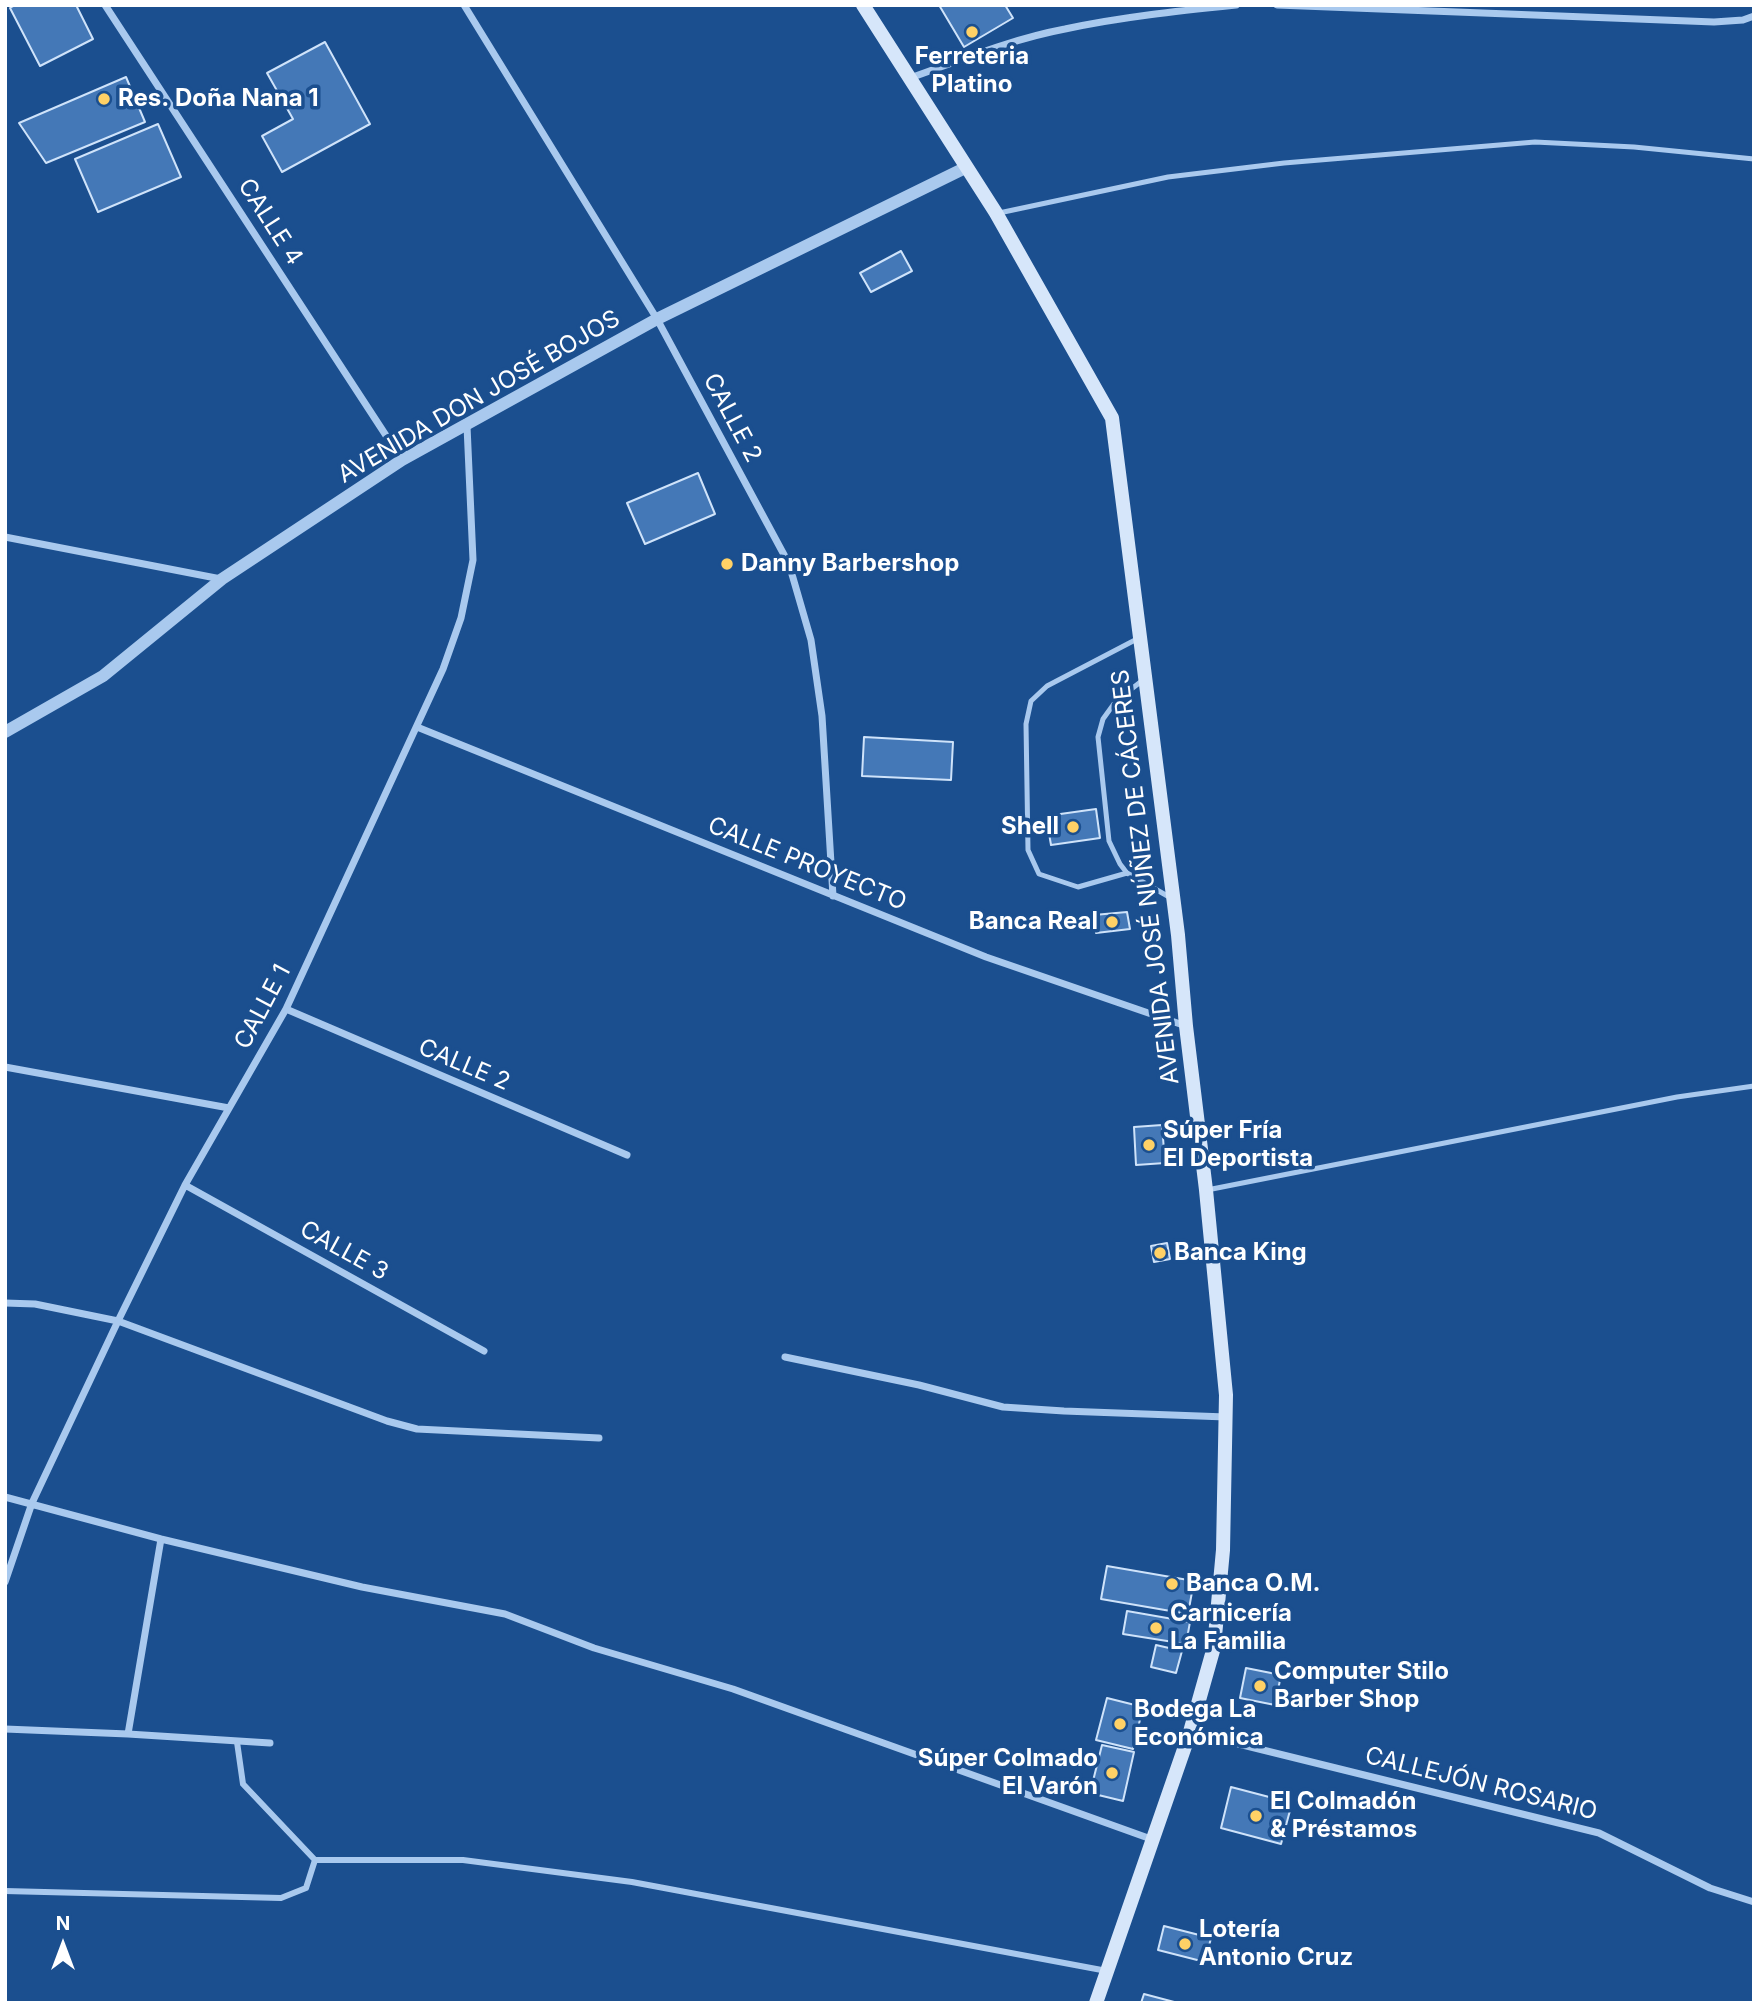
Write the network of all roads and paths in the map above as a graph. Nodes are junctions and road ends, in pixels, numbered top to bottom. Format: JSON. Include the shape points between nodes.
{"nodes":[{"id":1,"x":105,"y":5,"type":"edge"},
{"id":2,"x":464,"y":5,"type":"edge"},
{"id":3,"x":863,"y":5,"type":"edge"},
{"id":4,"x":1236,"y":5,"type":"edge"},
{"id":5,"x":1277,"y":5,"type":"edge"},
{"id":6,"x":1754,"y":16,"type":"edge"},
{"id":7,"x":909,"y":78,"type":"junction"},
{"id":8,"x":1754,"y":159,"type":"edge"},
{"id":9,"x":967,"y":167,"type":"junction"},
{"id":10,"x":996,"y":213,"type":"junction"},
{"id":11,"x":657,"y":319,"type":"junction"},
{"id":12,"x":467,"y":426,"type":"junction"},
{"id":13,"x":402,"y":460,"type":"junction"},
{"id":14,"x":5,"y":537,"type":"edge"},
{"id":15,"x":222,"y":579,"type":"junction"},
{"id":16,"x":1140,"y":637,"type":"junction"},
{"id":17,"x":1145,"y":678,"type":"junction"},
{"id":18,"x":417,"y":727,"type":"junction"},
{"id":19,"x":5,"y":732,"type":"edge"},
{"id":20,"x":1127,"y":873,"type":"junction"},
{"id":21,"x":833,"y":896,"type":"junction"},
{"id":22,"x":1174,"y":900,"type":"junction"},
{"id":23,"x":286,"y":1009,"type":"junction"},
{"id":24,"x":1186,"y":1026,"type":"junction"},
{"id":25,"x":5,"y":1067,"type":"edge"},
{"id":26,"x":1754,"y":1086,"type":"edge"},
{"id":27,"x":229,"y":1108,"type":"junction"},
{"id":28,"x":627,"y":1155,"type":"dead end"},
{"id":29,"x":185,"y":1185,"type":"junction"},
{"id":30,"x":1206,"y":1190,"type":"junction"},
{"id":31,"x":5,"y":1303,"type":"edge"},
{"id":32,"x":118,"y":1321,"type":"junction"},
{"id":33,"x":484,"y":1351,"type":"dead end"},
{"id":34,"x":785,"y":1357,"type":"dead end"},
{"id":35,"x":1227,"y":1416,"type":"junction"},
{"id":36,"x":599,"y":1438,"type":"dead end"},
{"id":37,"x":5,"y":1497,"type":"edge"},
{"id":38,"x":32,"y":1503,"type":"junction"},
{"id":39,"x":161,"y":1539,"type":"junction"},
{"id":40,"x":5,"y":1582,"type":"edge"},
{"id":41,"x":5,"y":1729,"type":"edge"},
{"id":42,"x":1190,"y":1732,"type":"junction"},
{"id":43,"x":128,"y":1734,"type":"junction"},
{"id":44,"x":237,"y":1742,"type":"junction"},
{"id":45,"x":270,"y":1743,"type":"dead end"},
{"id":46,"x":1151,"y":1839,"type":"junction"},
{"id":47,"x":316,"y":1860,"type":"junction"},
{"id":48,"x":5,"y":1891,"type":"edge"},
{"id":49,"x":1754,"y":1902,"type":"edge"},
{"id":50,"x":1107,"y":1971,"type":"junction"},
{"id":51,"x":1096,"y":2003,"type":"edge"}],
"edges":[{"from":1,"to":13,"type":"street","name":"CALLE 4"},
{"from":2,"to":11,"type":"street","name":"CALLE 2"},
{"from":3,"to":7,"type":"main road","name":"AVENIDA JOSÉ NÚÑEZ DE CÁCERES"},
{"from":4,"to":7,"type":"street","via":[[1063,29]]},
{"from":5,"to":6,"type":"street","via":[[1714,22]]},
{"from":7,"to":9,"type":"main road","name":"AVENIDA JOSÉ NÚÑEZ DE CÁCERES"},
{"from":8,"to":10,"type":"lane","via":[[1535,142],[1181,176]]},
{"from":9,"to":10,"type":"main road","name":"AVENIDA JOSÉ NÚÑEZ DE CÁCERES"},
{"from":9,"to":11,"type":"street","name":"AVENIDA DON JOSÉ BOJOS"},
{"from":10,"to":16,"type":"main road","name":"AVENIDA JOSÉ NÚÑEZ DE CÁCERES","via":[[1112,418]]},
{"from":11,"to":12,"type":"street","name":"AVENIDA DON JOSÉ BOJOS"},
{"from":11,"to":21,"type":"street","name":"CALLE 2","via":[[789,564],[811,640],[822,716]]},
{"from":12,"to":13,"type":"street","name":"AVENIDA DON JOSÉ BOJOS"},
{"from":12,"to":18,"type":"street","name":"CALLE 1","via":[[473,560],[461,618]]},
{"from":13,"to":15,"type":"street","name":"AVENIDA DON JOSÉ BOJOS"},
{"from":14,"to":15,"type":"street"},
{"from":15,"to":19,"type":"street","name":"AVENIDA DON JOSÉ BOJOS","via":[[103,676]]},
{"from":16,"to":17,"type":"main road","name":"AVENIDA JOSÉ NÚÑEZ DE CÁCERES"},
{"from":16,"to":20,"type":"lane","via":[[1047,686],[1031,701],[1026,724],[1028,850],[1039,874],[1078,887]]},
{"from":17,"to":20,"type":"lane","via":[[1116,701],[1103,719],[1098,737],[1109,841]]},
{"from":17,"to":22,"type":"main road","name":"AVENIDA JOSÉ NÚÑEZ DE CÁCERES"},
{"from":18,"to":21,"type":"street","name":"CALLE PROYECTO"},
{"from":18,"to":23,"type":"street","name":"CALLE 1"},
{"from":20,"to":22,"type":"lane"},
{"from":21,"to":24,"type":"street","name":"CALLE PROYECTO","via":[[986,957]]},
{"from":22,"to":24,"type":"main road","name":"AVENIDA JOSÉ NÚÑEZ DE CÁCERES"},
{"from":23,"to":27,"type":"street","name":"CALLE 1"},
{"from":23,"to":28,"type":"street","name":"CALLE 2"},
{"from":24,"to":30,"type":"main road","name":"AVENIDA JOSÉ NÚÑEZ DE CÁCERES"},
{"from":25,"to":27,"type":"street"},
{"from":26,"to":30,"type":"lane","via":[[1676,1097]]},
{"from":27,"to":29,"type":"street","name":"CALLE 1"},
{"from":29,"to":32,"type":"street","name":"CALLE 1"},
{"from":29,"to":33,"type":"street","name":"CALLE 3"},
{"from":30,"to":35,"type":"main road","name":"AVENIDA JOSÉ NÚÑEZ DE CÁCERES"},
{"from":31,"to":32,"type":"street","via":[[35,1304]]},
{"from":32,"to":36,"type":"street","via":[[417,1429]]},
{"from":32,"to":38,"type":"street","name":"CALLE 1"},
{"from":34,"to":35,"type":"street","via":[[1003,1407]]},
{"from":35,"to":42,"type":"main road","name":"AVENIDA JOSÉ NÚÑEZ DE CÁCERES","via":[[1223,1550],[1214,1647]]},
{"from":37,"to":38,"type":"street"},
{"from":38,"to":39,"type":"street"},
{"from":38,"to":40,"type":"street","name":"CALLE 1"},
{"from":39,"to":43,"type":"street"},
{"from":39,"to":46,"type":"street","via":[[362,1587],[505,1614],[594,1648],[746,1693]]},
{"from":41,"to":43,"type":"street"},
{"from":42,"to":46,"type":"main road","name":"AVENIDA JOSÉ NÚÑEZ DE CÁCERES"},
{"from":42,"to":49,"type":"street","name":"CALLEJÓN ROSARIO","via":[[1599,1833],[1710,1888]]},
{"from":43,"to":44,"type":"street"},
{"from":44,"to":45,"type":"street"},
{"from":44,"to":47,"type":"street","via":[[243,1784]]},
{"from":46,"to":50,"type":"main road","name":"AVENIDA JOSÉ NÚÑEZ DE CÁCERES"},
{"from":47,"to":48,"type":"street","via":[[306,1888],[281,1898]]},
{"from":47,"to":50,"type":"street","via":[[463,1860],[632,1882]]},
{"from":50,"to":51,"type":"main road","name":"AVENIDA JOSÉ NÚÑEZ DE CÁCERES"}]}
